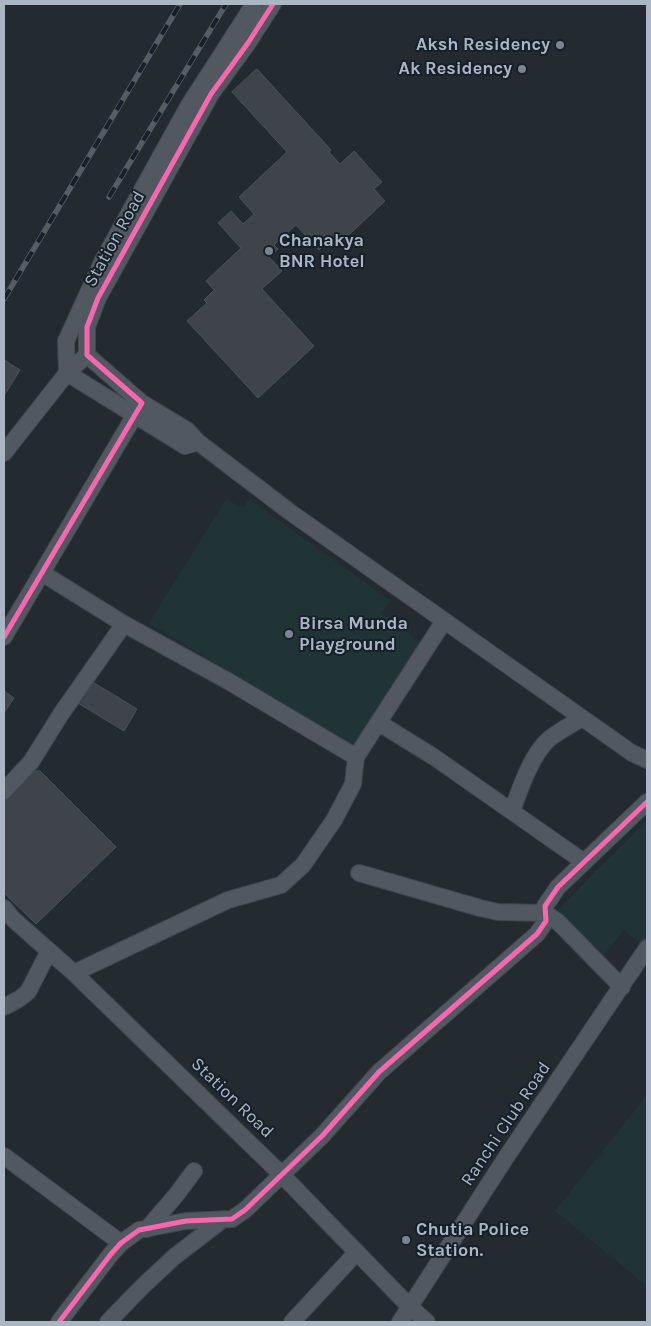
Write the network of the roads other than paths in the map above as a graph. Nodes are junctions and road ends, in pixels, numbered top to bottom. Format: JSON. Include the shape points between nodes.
{"nodes":[{"id":1,"x":254,"y":4,"type":"edge"},
{"id":2,"x":273,"y":4,"type":"edge"},
{"id":3,"x":88,"y":355,"type":"junction"},
{"id":4,"x":67,"y":373,"type":"junction"},
{"id":5,"x":138,"y":410,"type":"junction"},
{"id":6,"x":4,"y":453,"type":"edge"},
{"id":7,"x":42,"y":573,"type":"junction"},
{"id":8,"x":444,"y":621,"type":"junction"},
{"id":9,"x":124,"y":624,"type":"junction"},
{"id":10,"x":4,"y":637,"type":"edge"},
{"id":11,"x":582,"y":718,"type":"junction"},
{"id":12,"x":379,"y":723,"type":"junction"},
{"id":13,"x":356,"y":757,"type":"junction"},
{"id":14,"x":647,"y":760,"type":"edge"},
{"id":15,"x":4,"y":791,"type":"edge"},
{"id":16,"x":647,"y":802,"type":"edge"},
{"id":17,"x":512,"y":811,"type":"junction"},
{"id":18,"x":584,"y":862,"type":"junction"},
{"id":19,"x":359,"y":873,"type":"dead end"},
{"id":20,"x":4,"y":908,"type":"edge"},
{"id":21,"x":545,"y":914,"type":"junction"},
{"id":22,"x":647,"y":948,"type":"edge"},
{"id":23,"x":49,"y":951,"type":"junction"},
{"id":24,"x":74,"y":973,"type":"junction"},
{"id":25,"x":622,"y":987,"type":"junction"},
{"id":26,"x":4,"y":1007,"type":"edge"},
{"id":27,"x":4,"y":1156,"type":"edge"},
{"id":28,"x":194,"y":1171,"type":"dead end"},
{"id":29,"x":281,"y":1174,"type":"junction"},
{"id":30,"x":220,"y":1221,"type":"junction"},
{"id":31,"x":147,"y":1229,"type":"junction"},
{"id":32,"x":121,"y":1243,"type":"junction"},
{"id":33,"x":357,"y":1252,"type":"junction"},
{"id":34,"x":410,"y":1307,"type":"junction"},
{"id":35,"x":59,"y":1322,"type":"edge"},
{"id":36,"x":108,"y":1322,"type":"edge"},
{"id":37,"x":292,"y":1322,"type":"edge"},
{"id":38,"x":400,"y":1322,"type":"edge"},
{"id":39,"x":428,"y":1322,"type":"edge"}],
"edges":[{"from":1,"to":4,"type":"street","via":[[189,105],[103,260],[66,341]]},
{"from":2,"to":3,"type":"street","name":"Station Road","via":[[211,94],[98,298],[87,327]]},
{"from":3,"to":4,"type":"street"},
{"from":3,"to":5,"type":"street"},
{"from":4,"to":5,"type":"street"},
{"from":4,"to":6,"type":"street"},
{"from":5,"to":7,"type":"street"},
{"from":5,"to":8,"type":"street","via":[[185,446],[198,442]]},
{"from":7,"to":9,"type":"street"},
{"from":7,"to":10,"type":"street"},
{"from":8,"to":11,"type":"street"},
{"from":8,"to":12,"type":"street"},
{"from":9,"to":13,"type":"street"},
{"from":9,"to":15,"type":"street","via":[[31,762]]},
{"from":11,"to":14,"type":"street"},
{"from":11,"to":17,"type":"street","via":[[558,732],[535,757]]},
{"from":12,"to":13,"type":"street"},
{"from":12,"to":17,"type":"street"},
{"from":13,"to":24,"type":"street","via":[[353,784],[334,820],[303,866],[281,885],[228,900]]},
{"from":16,"to":18,"type":"street"},
{"from":17,"to":18,"type":"street"},
{"from":18,"to":21,"type":"street","via":[[558,887],[545,906]]},
{"from":19,"to":21,"type":"street","via":[[498,912]]},
{"from":20,"to":23,"type":"street","name":"Station Road"},
{"from":21,"to":25,"type":"street","via":[[558,922]]},
{"from":21,"to":29,"type":"street","via":[[546,921],[537,934],[379,1072],[322,1136]]},
{"from":22,"to":25,"type":"street","name":"Ranchi Club Road"},
{"from":23,"to":24,"type":"street","name":"Station Road"},
{"from":23,"to":26,"type":"street","via":[[28,992]]},
{"from":24,"to":29,"type":"street","name":"Station Road"},
{"from":25,"to":34,"type":"street","name":"Ranchi Club Road","via":[[505,1159]]},
{"from":27,"to":32,"type":"street"},
{"from":28,"to":31,"type":"street"},
{"from":29,"to":30,"type":"street","via":[[244,1210],[232,1219]]},
{"from":29,"to":33,"type":"street","name":"Station Road"},
{"from":30,"to":31,"type":"street","via":[[186,1221]]},
{"from":30,"to":36,"type":"street","via":[[155,1274]]},
{"from":31,"to":32,"type":"street","via":[[139,1230]]},
{"from":32,"to":35,"type":"street"},
{"from":33,"to":34,"type":"street","name":"Station Road"},
{"from":33,"to":37,"type":"street"},
{"from":34,"to":38,"type":"street","name":"Ranchi Club Road"},
{"from":34,"to":39,"type":"street","name":"Station Road"}]}
